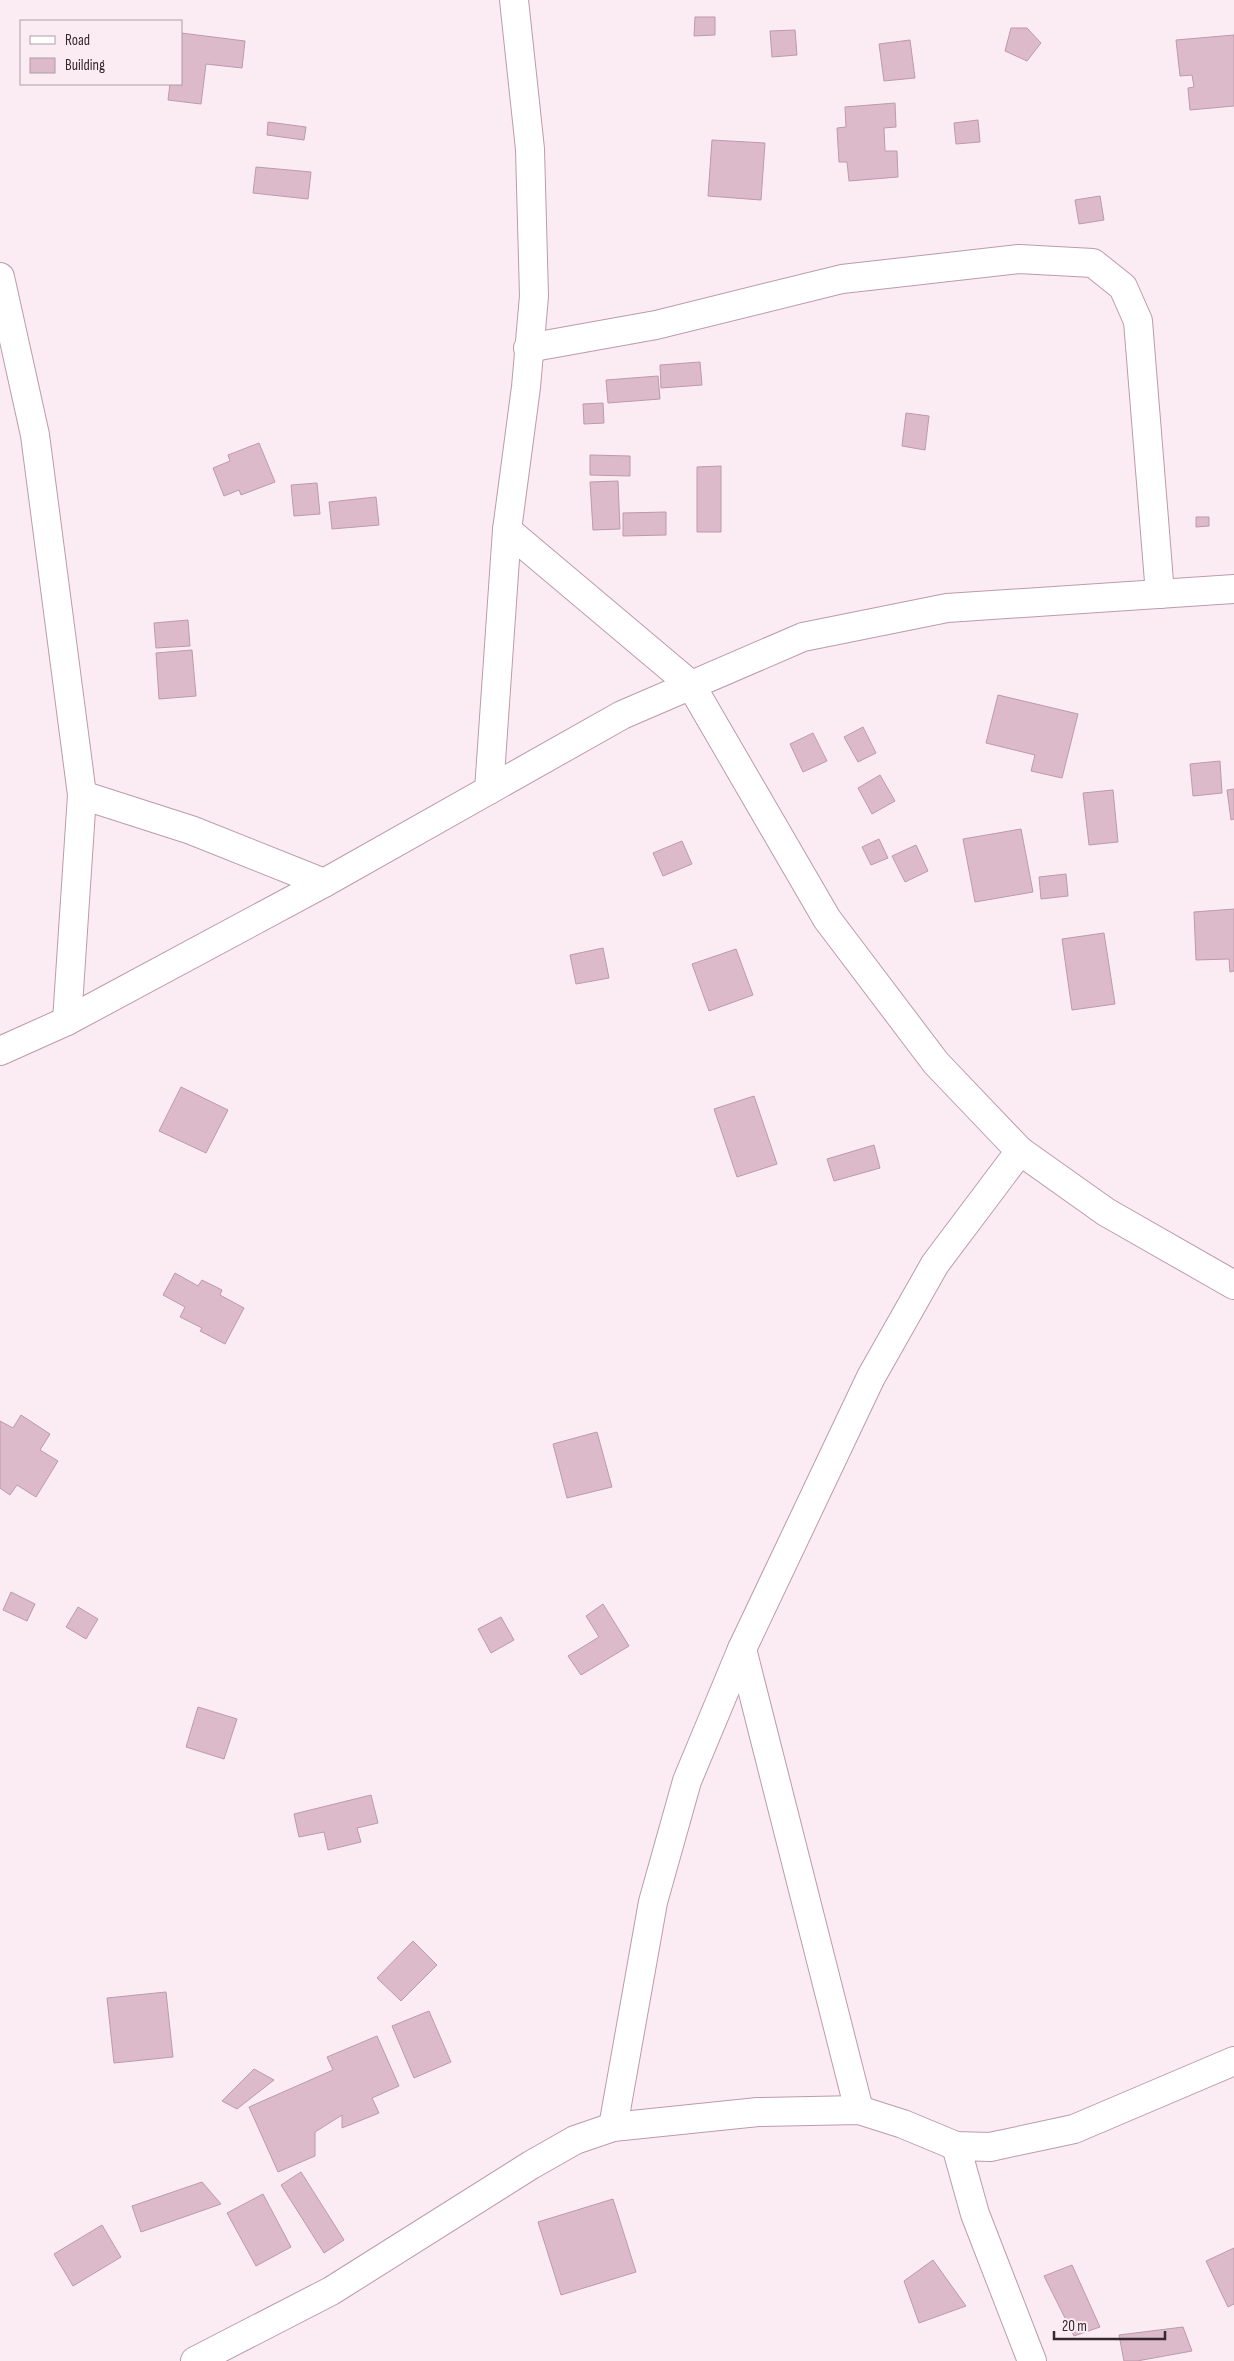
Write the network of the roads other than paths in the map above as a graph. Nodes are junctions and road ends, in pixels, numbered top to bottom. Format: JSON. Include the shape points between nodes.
{"nodes":[{"id":1,"x":514,"y":0,"type":"edge"},
{"id":2,"x":0,"y":277,"type":"edge"},
{"id":3,"x":5,"y":324,"type":"edge"},
{"id":4,"x":528,"y":348,"type":"junction"},
{"id":5,"x":507,"y":530,"type":"junction"},
{"id":6,"x":1234,"y":589,"type":"edge"},
{"id":7,"x":1160,"y":594,"type":"junction"},
{"id":8,"x":691,"y":685,"type":"junction"},
{"id":9,"x":490,"y":790,"type":"junction"},
{"id":10,"x":82,"y":795,"type":"junction"},
{"id":11,"x":324,"y":883,"type":"junction"},
{"id":12,"x":67,"y":1021,"type":"junction"},
{"id":13,"x":0,"y":1051,"type":"edge"},
{"id":14,"x":1020,"y":1151,"type":"junction"},
{"id":15,"x":1234,"y":1285,"type":"edge"},
{"id":16,"x":742,"y":1649,"type":"junction"},
{"id":17,"x":1234,"y":2061,"type":"edge"},
{"id":18,"x":859,"y":2110,"type":"junction"},
{"id":19,"x":613,"y":2127,"type":"junction"},
{"id":20,"x":956,"y":2146,"type":"junction"},
{"id":21,"x":195,"y":2361,"type":"edge"},
{"id":22,"x":1032,"y":2361,"type":"edge"}],
"edges":[{"from":1,"to":4,"type":"street","via":[[530,149],[534,296]]},
{"from":2,"to":3,"type":"street"},
{"from":3,"to":10,"type":"street","via":[[35,435]]},
{"from":4,"to":5,"type":"street"},
{"from":4,"to":7,"type":"street","via":[[656,324],[842,279],[1019,260],[1093,263],[1123,287],[1138,321]]},
{"from":5,"to":8,"type":"street"},
{"from":5,"to":9,"type":"street"},
{"from":6,"to":7,"type":"street"},
{"from":7,"to":8,"type":"street","via":[[947,608],[803,637]]},
{"from":8,"to":9,"type":"street","via":[[622,715]]},
{"from":8,"to":14,"type":"street","via":[[827,919],[936,1063]]},
{"from":9,"to":11,"type":"street"},
{"from":10,"to":11,"type":"street","via":[[191,830]]},
{"from":10,"to":12,"type":"street"},
{"from":11,"to":12,"type":"street"},
{"from":12,"to":13,"type":"street"},
{"from":14,"to":15,"type":"street","via":[[1106,1212]]},
{"from":14,"to":16,"type":"street","via":[[935,1264],[871,1378]]},
{"from":16,"to":18,"type":"street"},
{"from":16,"to":19,"type":"street","via":[[688,1781],[653,1902]]},
{"from":17,"to":20,"type":"street","via":[[1074,2129],[990,2147]]},
{"from":18,"to":19,"type":"street","via":[[758,2112]]},
{"from":18,"to":20,"type":"street","via":[[904,2124]]},
{"from":19,"to":21,"type":"street","via":[[575,2140],[331,2291]]},
{"from":20,"to":22,"type":"street","via":[[975,2214]]}]}
